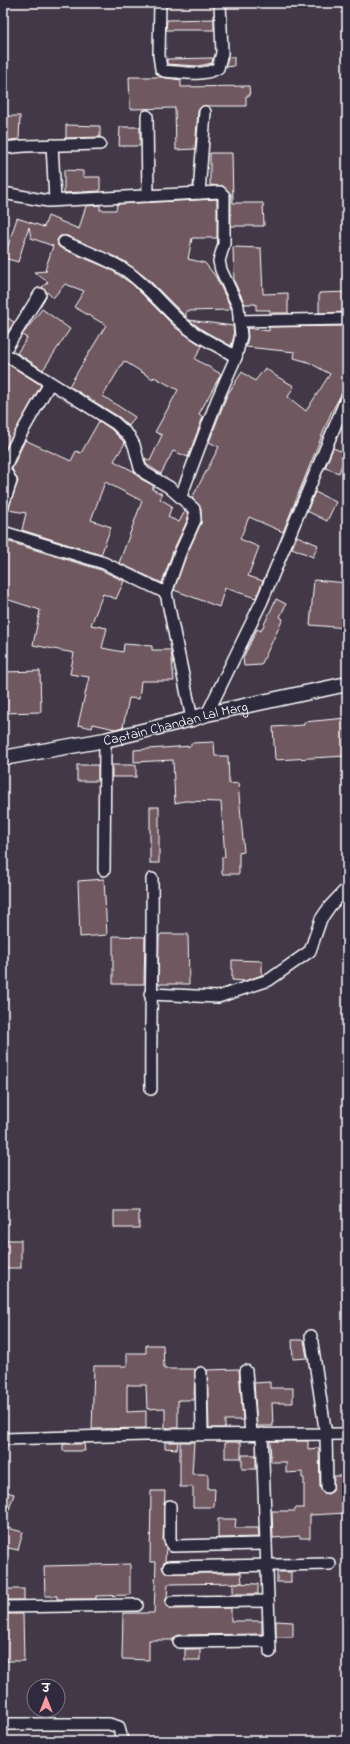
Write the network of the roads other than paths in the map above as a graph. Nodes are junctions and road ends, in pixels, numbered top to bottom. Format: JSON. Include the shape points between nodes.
{"nodes":[{"id":1,"x":160,"y":3,"type":"edge"},
{"id":2,"x":220,"y":3,"type":"edge"},
{"id":3,"x":205,"y":112,"type":"dead end"},
{"id":4,"x":147,"y":116,"type":"dead end"},
{"id":5,"x":100,"y":144,"type":"dead end"},
{"id":6,"x":52,"y":145,"type":"junction"},
{"id":7,"x":3,"y":148,"type":"edge"},
{"id":8,"x":3,"y":193,"type":"edge"},
{"id":9,"x":199,"y":194,"type":"junction"},
{"id":10,"x":148,"y":196,"type":"junction"},
{"id":11,"x":55,"y":200,"type":"junction"},
{"id":12,"x":64,"y":242,"type":"dead end"},
{"id":13,"x":40,"y":294,"type":"dead end"},
{"id":14,"x":347,"y":319,"type":"edge"},
{"id":15,"x":239,"y":321,"type":"junction"},
{"id":16,"x":3,"y":353,"type":"edge"},
{"id":17,"x":236,"y":357,"type":"junction"},
{"id":18,"x":50,"y":383,"type":"junction"},
{"id":19,"x":347,"y":397,"type":"edge"},
{"id":20,"x":181,"y":496,"type":"junction"},
{"id":21,"x":3,"y":505,"type":"edge"},
{"id":22,"x":3,"y":532,"type":"edge"},
{"id":23,"x":166,"y":593,"type":"junction"},
{"id":24,"x":347,"y":684,"type":"edge"},
{"id":25,"x":207,"y":714,"type":"junction"},
{"id":26,"x":192,"y":719,"type":"junction"},
{"id":27,"x":105,"y":740,"type":"junction"},
{"id":28,"x":3,"y":758,"type":"edge"},
{"id":29,"x":104,"y":870,"type":"dead end"},
{"id":30,"x":152,"y":880,"type":"dead end"},
{"id":31,"x":347,"y":888,"type":"edge"},
{"id":32,"x":150,"y":994,"type":"junction"},
{"id":33,"x":151,"y":1089,"type":"dead end"},
{"id":34,"x":311,"y":1336,"type":"dead end"},
{"id":35,"x":246,"y":1371,"type":"dead end"},
{"id":36,"x":201,"y":1373,"type":"dead end"},
{"id":37,"x":202,"y":1434,"type":"junction"},
{"id":38,"x":257,"y":1434,"type":"junction"},
{"id":39,"x":347,"y":1434,"type":"edge"},
{"id":40,"x":326,"y":1435,"type":"junction"},
{"id":41,"x":3,"y":1439,"type":"edge"},
{"id":42,"x":327,"y":1487,"type":"dead end"},
{"id":43,"x":170,"y":1506,"type":"dead end"},
{"id":44,"x":266,"y":1544,"type":"junction"},
{"id":45,"x":330,"y":1564,"type":"dead end"},
{"id":46,"x":267,"y":1565,"type":"junction"},
{"id":47,"x":169,"y":1567,"type":"dead end"},
{"id":48,"x":172,"y":1602,"type":"dead end"},
{"id":49,"x":268,"y":1602,"type":"junction"},
{"id":50,"x":137,"y":1604,"type":"dead end"},
{"id":51,"x":3,"y":1607,"type":"edge"},
{"id":52,"x":179,"y":1642,"type":"dead end"},
{"id":53,"x":3,"y":1724,"type":"edge"},
{"id":54,"x":122,"y":1741,"type":"edge"}],
"edges":[{"from":1,"to":2,"type":"street","via":[[161,70],[187,73],[211,72],[218,68],[222,53]]},
{"from":3,"to":9,"type":"street"},
{"from":4,"to":10,"type":"street"},
{"from":5,"to":6,"type":"street"},
{"from":6,"to":7,"type":"street"},
{"from":6,"to":11,"type":"street"},
{"from":8,"to":11,"type":"street"},
{"from":9,"to":10,"type":"street"},
{"from":9,"to":15,"type":"street","via":[[220,192],[224,196],[224,244],[219,261],[238,306]]},
{"from":10,"to":11,"type":"street"},
{"from":12,"to":17,"type":"street","via":[[128,273],[190,330]]},
{"from":13,"to":16,"type":"street"},
{"from":14,"to":15,"type":"street"},
{"from":15,"to":17,"type":"street","via":[[241,336]]},
{"from":16,"to":18,"type":"street"},
{"from":17,"to":20,"type":"street"},
{"from":18,"to":20,"type":"street","via":[[115,423],[129,436],[134,445],[140,468]]},
{"from":18,"to":21,"type":"street","via":[[14,446],[4,469],[11,481]]},
{"from":19,"to":25,"type":"street","via":[[262,601]]},
{"from":20,"to":23,"type":"street","via":[[194,509],[195,520],[180,552]]},
{"from":22,"to":23,"type":"street","via":[[104,563]]},
{"from":23,"to":26,"type":"street"},
{"from":24,"to":25,"type":"street","name":"Captain Chandan Lal Marg"},
{"from":25,"to":26,"type":"street","name":"Captain Chandan Lal Marg"},
{"from":26,"to":27,"type":"street","name":"Captain Chandan Lal Marg"},
{"from":27,"to":28,"type":"street","name":"Captain Chandan Lal Marg"},
{"from":27,"to":29,"type":"street"},
{"from":30,"to":32,"type":"street","via":[[153,943]]},
{"from":31,"to":32,"type":"street","via":[[321,919],[310,951],[269,980],[218,997]]},
{"from":32,"to":33,"type":"street"},
{"from":34,"to":40,"type":"street"},
{"from":35,"to":38,"type":"street"},
{"from":36,"to":37,"type":"street"},
{"from":37,"to":38,"type":"street"},
{"from":37,"to":41,"type":"street"},
{"from":38,"to":40,"type":"street"},
{"from":38,"to":44,"type":"street"},
{"from":39,"to":40,"type":"street"},
{"from":40,"to":42,"type":"street"},
{"from":43,"to":44,"type":"street","via":[[170,1540],[173,1546]]},
{"from":44,"to":46,"type":"street"},
{"from":45,"to":46,"type":"street"},
{"from":46,"to":47,"type":"street"},
{"from":46,"to":49,"type":"street"},
{"from":48,"to":49,"type":"street"},
{"from":49,"to":52,"type":"street","via":[[269,1647]]},
{"from":50,"to":51,"type":"street"},
{"from":53,"to":54,"type":"street","via":[[109,1724],[119,1727]]}]}
